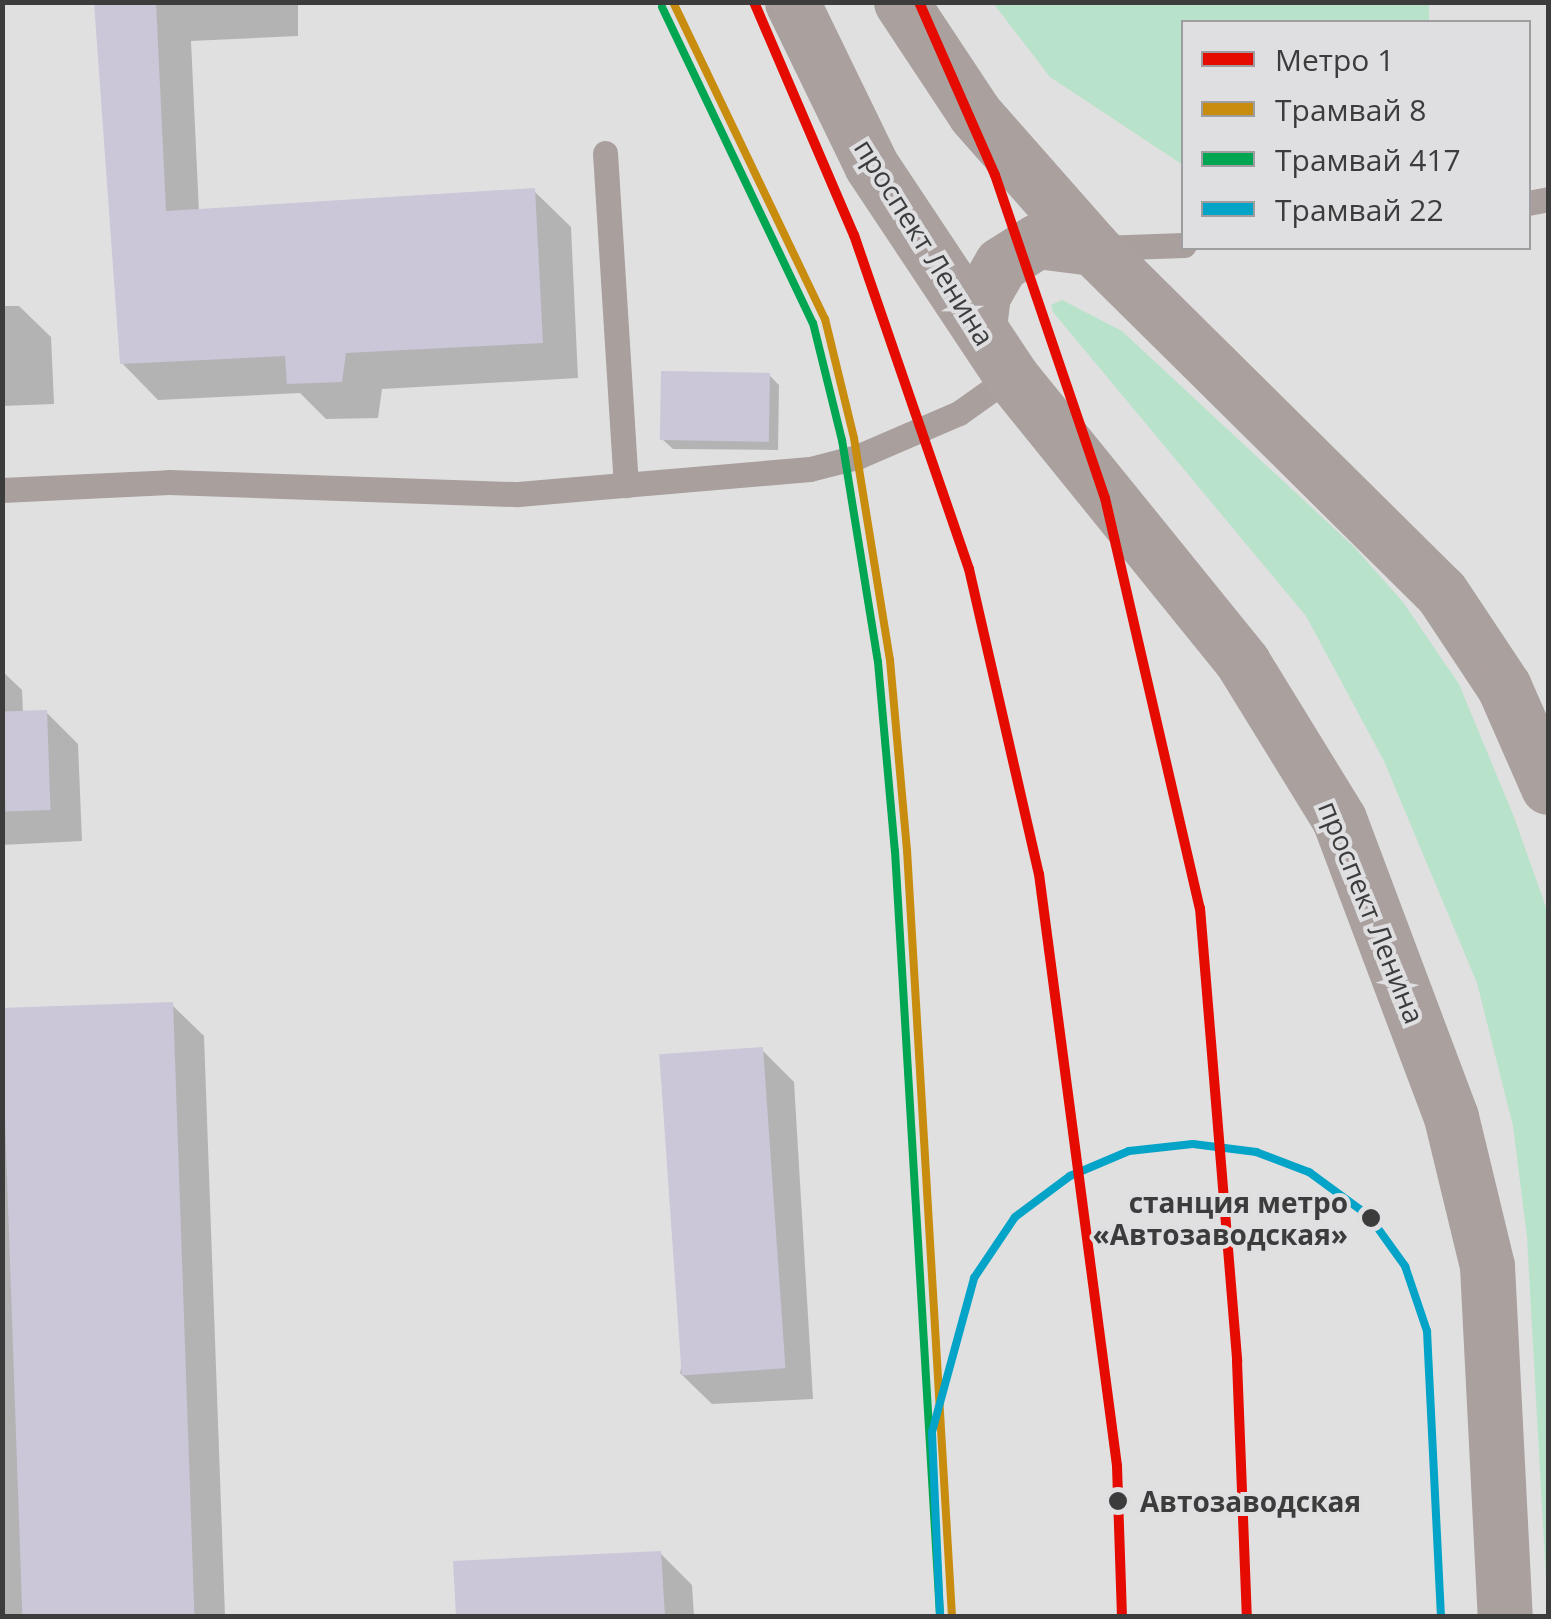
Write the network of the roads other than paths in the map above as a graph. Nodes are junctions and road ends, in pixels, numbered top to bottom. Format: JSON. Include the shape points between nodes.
{"nodes":[{"id":1,"x":901,"y":2,"type":"edge"},
{"id":2,"x":792,"y":3,"type":"edge"},
{"id":3,"x":605,"y":153,"type":"dead end"},
{"id":4,"x":1181,"y":246,"type":"edge"},
{"id":5,"x":1093,"y":248,"type":"junction"},
{"id":6,"x":980,"y":326,"type":"junction"},
{"id":7,"x":1011,"y":376,"type":"junction"},
{"id":8,"x":626,"y":484,"type":"junction"},
{"id":9,"x":2,"y":490,"type":"edge"},
{"id":10,"x":1548,"y":787,"type":"edge"},
{"id":11,"x":1505,"y":1616,"type":"edge"}],
"edges":[{"from":1,"to":5,"type":"main road","via":[[975,114]]},
{"from":2,"to":6,"type":"main road","name":"проспект Ленина","via":[[871,165]]},
{"from":3,"to":8,"type":"lane"},
{"from":4,"to":5,"type":"lane"},
{"from":5,"to":6,"type":"main road","via":[[1037,242],[1001,264],[984,295]]},
{"from":5,"to":10,"type":"main road","via":[[1441,592],[1504,688]]},
{"from":6,"to":7,"type":"main road","name":"проспект Ленина"},
{"from":7,"to":8,"type":"lane","via":[[959,413],[857,457],[810,469]]},
{"from":7,"to":11,"type":"main road","name":"проспект Ленина","via":[[1243,663],[1340,819],[1451,1117],[1487,1266]]},
{"from":8,"to":9,"type":"lane","via":[[518,494],[138,482]]}]}
